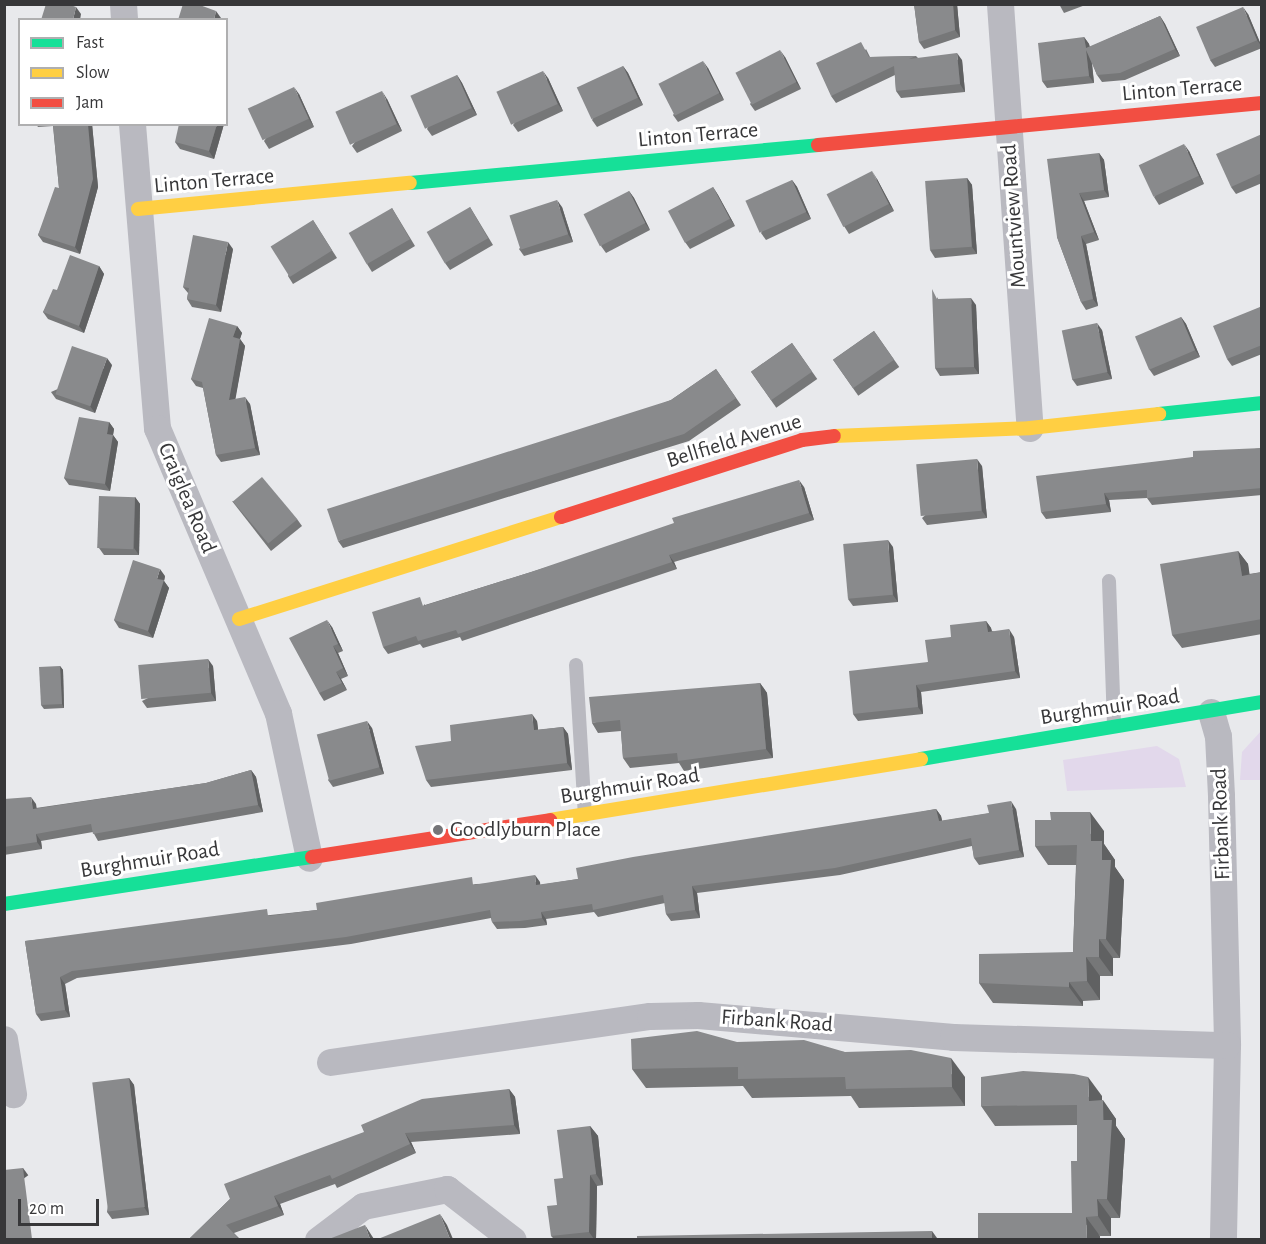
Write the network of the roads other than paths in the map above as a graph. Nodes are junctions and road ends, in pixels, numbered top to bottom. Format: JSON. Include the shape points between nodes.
{"nodes":[{"id":1,"x":1000,"y":4,"type":"edge"},
{"id":2,"x":1262,"y":103,"type":"edge"},
{"id":3,"x":132,"y":126,"type":"edge"},
{"id":4,"x":1008,"y":127,"type":"junction"},
{"id":5,"x":138,"y":209,"type":"junction"},
{"id":6,"x":1262,"y":403,"type":"edge"},
{"id":7,"x":1030,"y":428,"type":"junction"},
{"id":8,"x":1109,"y":581,"type":"dead end"},
{"id":9,"x":238,"y":620,"type":"junction"},
{"id":10,"x":576,"y":666,"type":"dead end"},
{"id":11,"x":1262,"y":702,"type":"edge"},
{"id":12,"x":1211,"y":712,"type":"junction"},
{"id":13,"x":1114,"y":728,"type":"junction"},
{"id":14,"x":585,"y":815,"type":"junction"},
{"id":15,"x":309,"y":858,"type":"junction"},
{"id":16,"x":4,"y":904,"type":"edge"},
{"id":17,"x":4,"y":1039,"type":"edge"},
{"id":18,"x":1227,"y":1045,"type":"junction"},
{"id":19,"x":330,"y":1062,"type":"dead end"},
{"id":20,"x":14,"y":1094,"type":"dead end"},
{"id":21,"x":318,"y":1239,"type":"edge"},
{"id":22,"x":513,"y":1239,"type":"edge"},
{"id":23,"x":1223,"y":1239,"type":"edge"}],
"edges":[{"from":1,"to":4,"type":"street","name":"Mountview Road"},
{"from":2,"to":4,"type":"street","name":"Linton Terrace"},
{"from":3,"to":5,"type":"street","name":"Craiglea Road"},
{"from":4,"to":5,"type":"street","name":"Linton Terrace"},
{"from":4,"to":7,"type":"street","name":"Mountview Road"},
{"from":5,"to":9,"type":"street","name":"Craiglea Road","via":[[157,428]]},
{"from":6,"to":7,"type":"street","name":"Bellfield Avenue"},
{"from":7,"to":9,"type":"street","name":"Bellfield Avenue","via":[[857,433],[802,440]]},
{"from":8,"to":13,"type":"lane"},
{"from":9,"to":15,"type":"street","name":"Craiglea Road","via":[[278,713]]},
{"from":10,"to":14,"type":"lane"},
{"from":11,"to":12,"type":"street","name":"Burghmuir Road"},
{"from":12,"to":13,"type":"street","name":"Burghmuir Road"},
{"from":12,"to":18,"type":"street","name":"Firbank Road","via":[[1221,796]]},
{"from":13,"to":14,"type":"street","name":"Burghmuir Road"},
{"from":14,"to":15,"type":"street","name":"Burghmuir Road"},
{"from":15,"to":16,"type":"street","name":"Burghmuir Road"},
{"from":17,"to":20,"type":"street"},
{"from":18,"to":19,"type":"street","name":"Firbank Road","via":[[953,1038],[699,1015],[650,1016]]},
{"from":18,"to":23,"type":"street","name":"Firbank Road"},
{"from":21,"to":22,"type":"street","via":[[363,1206],[447,1189]]}]}
